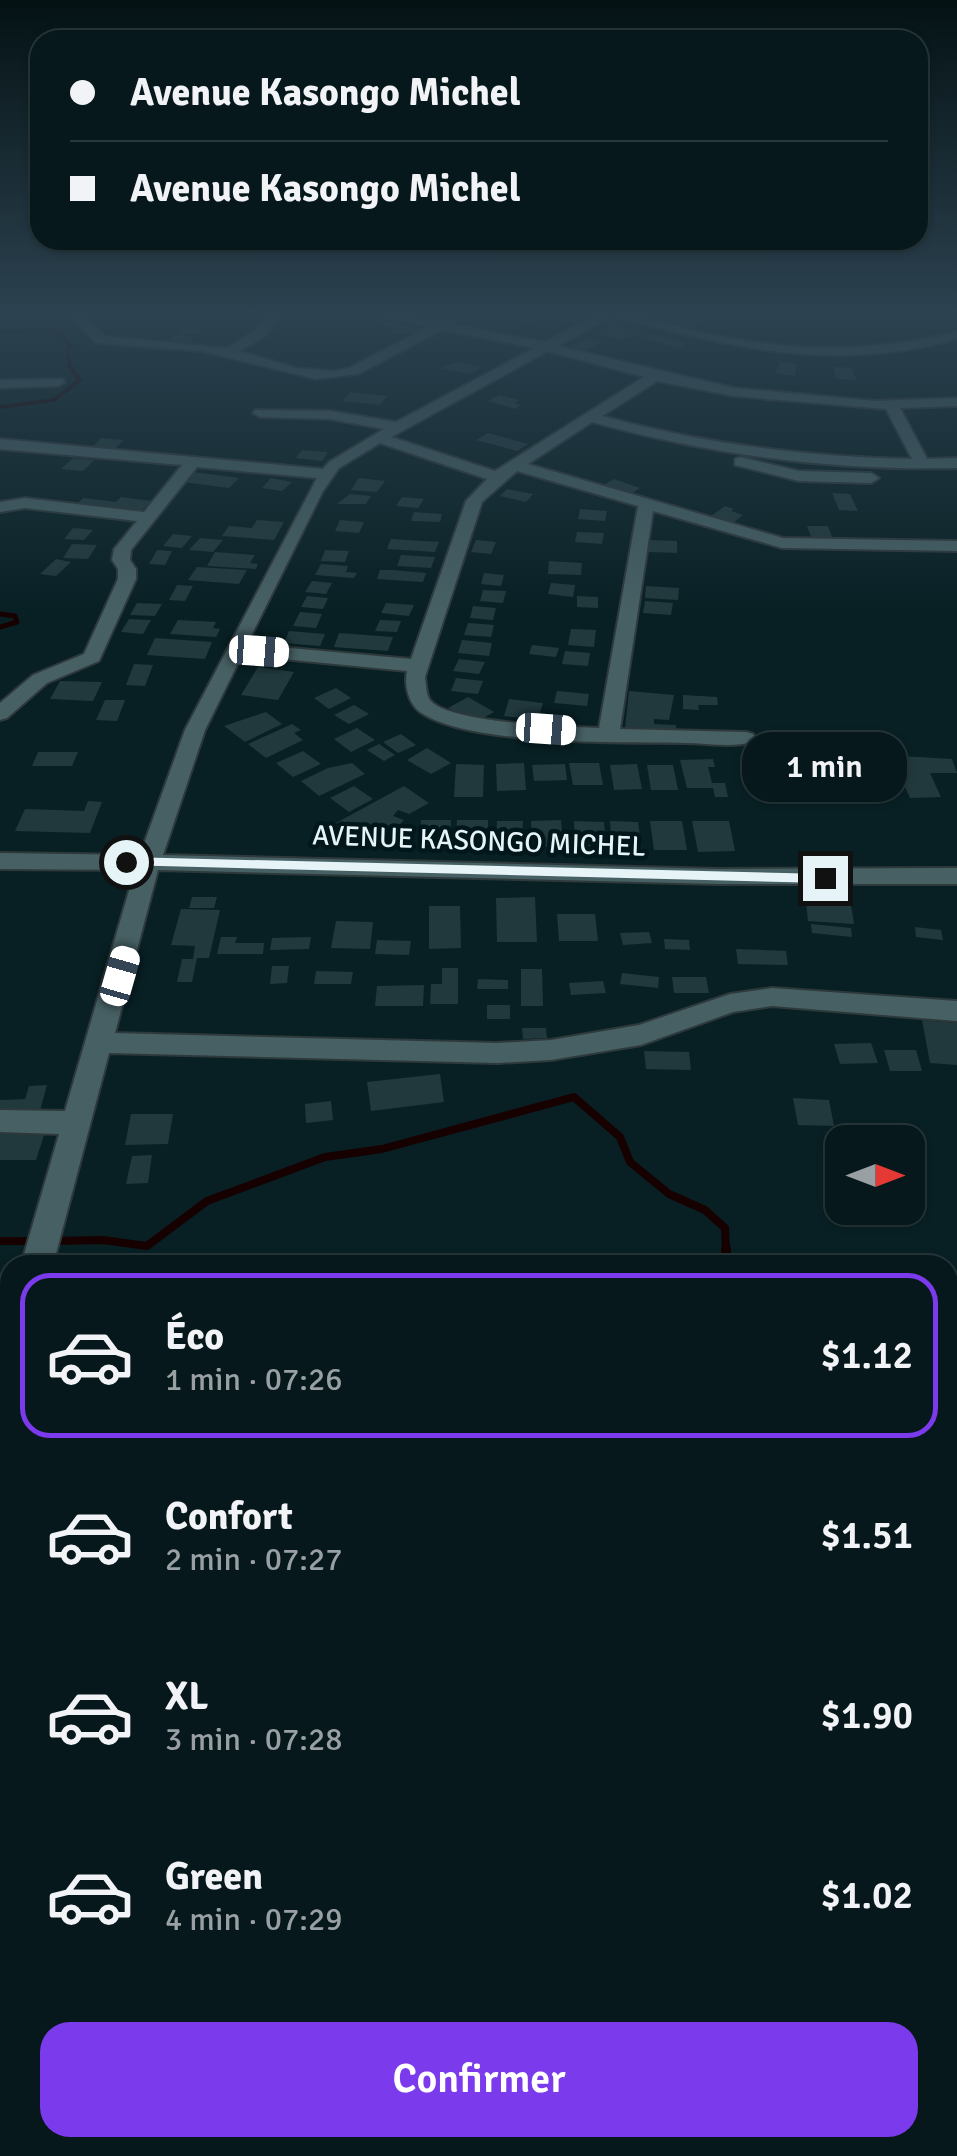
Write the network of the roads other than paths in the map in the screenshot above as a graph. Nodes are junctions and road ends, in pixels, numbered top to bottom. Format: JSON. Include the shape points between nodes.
{"nodes":[{"id":1,"x":262,"y":411,"type":"edge"},
{"id":2,"x":428,"y":411,"type":"edge"},
{"id":3,"x":605,"y":411,"type":"edge"},
{"id":4,"x":894,"y":411,"type":"edge"},
{"id":5,"x":594,"y":418,"type":"junction"},
{"id":6,"x":398,"y":427,"type":"junction"},
{"id":7,"x":626,"y":428,"type":"junction"},
{"id":8,"x":378,"y":438,"type":"junction"},
{"id":9,"x":0,"y":444,"type":"edge"},
{"id":10,"x":957,"y":463,"type":"edge"},
{"id":11,"x":190,"y":464,"type":"junction"},
{"id":12,"x":922,"y":464,"type":"junction"},
{"id":13,"x":518,"y":466,"type":"junction"},
{"id":14,"x":325,"y":474,"type":"junction"},
{"id":15,"x":497,"y":477,"type":"junction"},
{"id":16,"x":957,"y":478,"type":"edge"},
{"id":17,"x":646,"y":505,"type":"junction"},
{"id":18,"x":0,"y":507,"type":"edge"},
{"id":19,"x":145,"y":517,"type":"junction"},
{"id":20,"x":957,"y":546,"type":"edge"},
{"id":21,"x":235,"y":649,"type":"junction"},
{"id":22,"x":419,"y":666,"type":"junction"},
{"id":23,"x":0,"y":714,"type":"edge"},
{"id":24,"x":609,"y":733,"type":"junction"},
{"id":25,"x":746,"y":738,"type":"dead end"},
{"id":26,"x":149,"y":861,"type":"junction"},
{"id":27,"x":0,"y":862,"type":"edge"},
{"id":28,"x":957,"y":876,"type":"edge"},
{"id":29,"x":957,"y":1011,"type":"edge"},
{"id":30,"x":100,"y":1043,"type":"junction"},
{"id":31,"x":0,"y":1121,"type":"edge"},
{"id":32,"x":78,"y":1123,"type":"junction"},
{"id":33,"x":42,"y":1249,"type":"edge"}],
"edges":[{"from":1,"to":6,"type":"street"},
{"from":2,"to":6,"type":"street"},
{"from":3,"to":5,"type":"street"},
{"from":4,"to":12,"type":"street"},
{"from":5,"to":7,"type":"street"},
{"from":5,"to":13,"type":"street"},
{"from":6,"to":8,"type":"street"},
{"from":7,"to":12,"type":"street","via":[[773,452]]},
{"from":7,"to":16,"type":"street","via":[[799,476]]},
{"from":8,"to":14,"type":"street"},
{"from":8,"to":15,"type":"street"},
{"from":9,"to":11,"type":"street"},
{"from":10,"to":12,"type":"street"},
{"from":11,"to":14,"type":"street"},
{"from":11,"to":19,"type":"street"},
{"from":13,"to":15,"type":"street"},
{"from":13,"to":17,"type":"street"},
{"from":14,"to":21,"type":"street"},
{"from":15,"to":22,"type":"street","via":[[467,517]]},
{"from":17,"to":20,"type":"street","via":[[782,542]]},
{"from":17,"to":24,"type":"street"},
{"from":18,"to":19,"type":"street","via":[[25,503]]},
{"from":19,"to":23,"type":"street","via":[[123,549],[128,578],[92,657],[40,678]]},
{"from":21,"to":22,"type":"street"},
{"from":21,"to":26,"type":"street","via":[[195,730]]},
{"from":22,"to":24,"type":"street","via":[[415,677],[423,706],[457,722]]},
{"from":24,"to":25,"type":"street"},
{"from":26,"to":27,"type":"street","name":"AVENUE KASONGO MICHEL"},
{"from":26,"to":28,"type":"street","name":"AVENUE KASONGO MICHEL","via":[[792,879]]},
{"from":26,"to":30,"type":"street"},
{"from":29,"to":30,"type":"street","via":[[772,997],[730,1003],[641,1034],[497,1054]]},
{"from":30,"to":32,"type":"street"},
{"from":31,"to":32,"type":"street"},
{"from":32,"to":33,"type":"street"}]}
